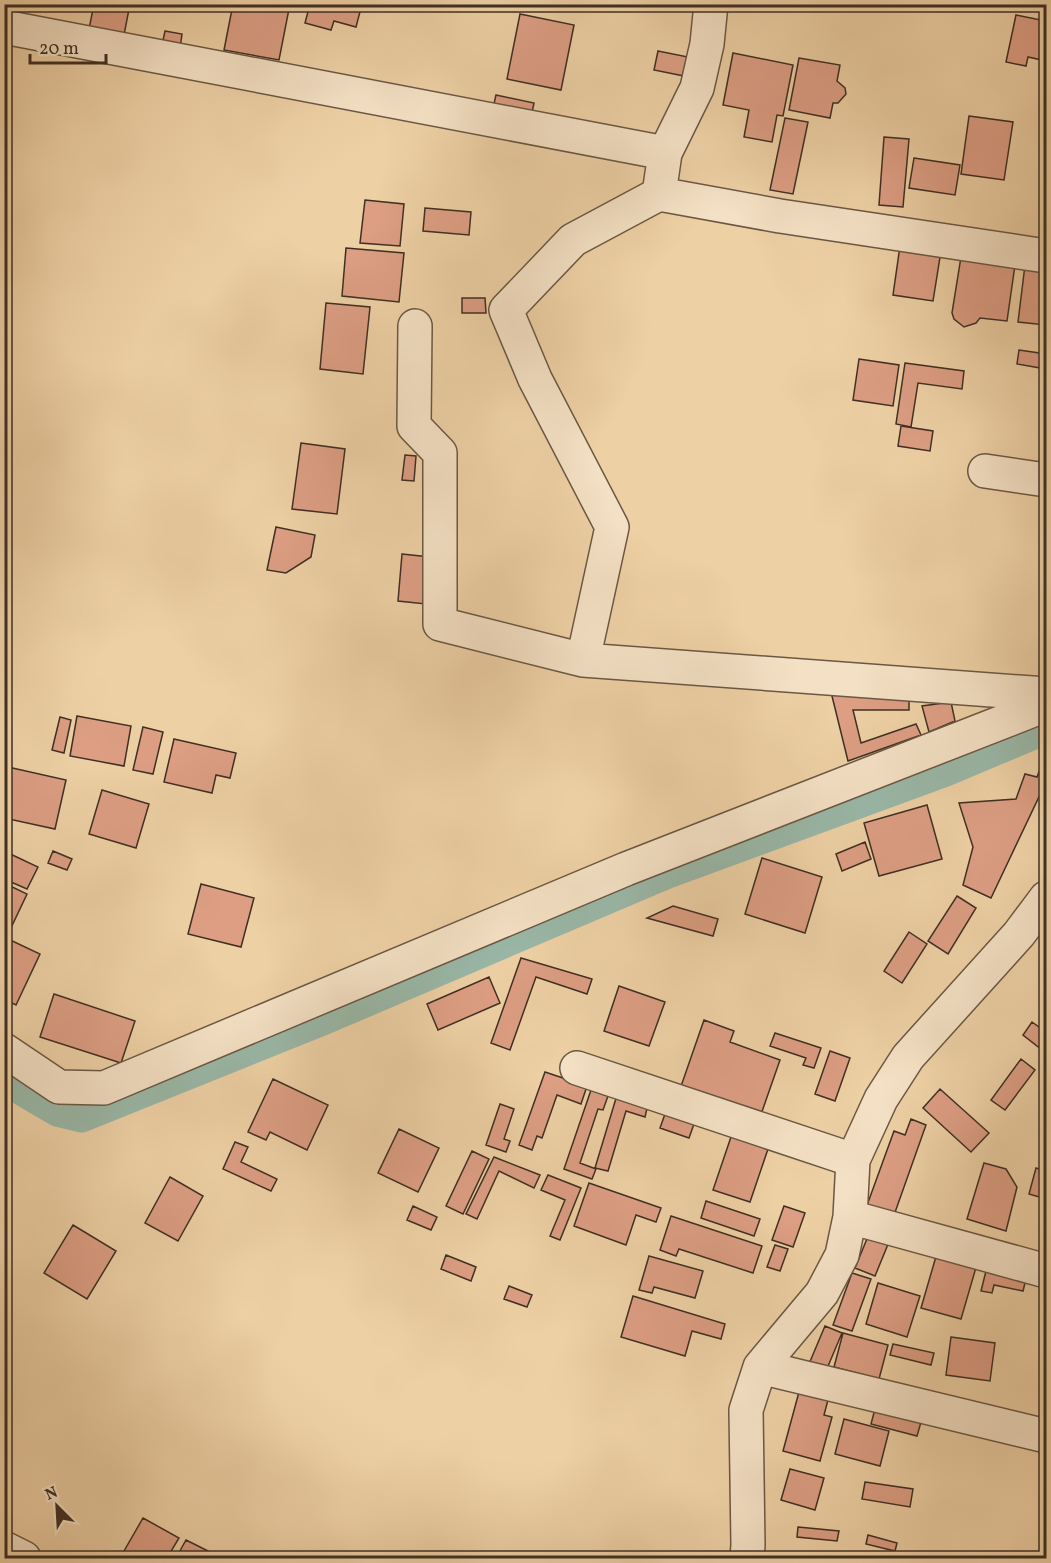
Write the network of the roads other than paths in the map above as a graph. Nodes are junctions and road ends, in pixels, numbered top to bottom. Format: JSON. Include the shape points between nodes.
{"nodes":[{"id":1,"x":711,"y":4,"type":"edge"},
{"id":2,"x":4,"y":27,"type":"edge"},
{"id":3,"x":665,"y":153,"type":"junction"},
{"id":4,"x":659,"y":194,"type":"junction"},
{"id":5,"x":1047,"y":256,"type":"edge"},
{"id":6,"x":415,"y":326,"type":"dead end"},
{"id":7,"x":984,"y":471,"type":"dead end"},
{"id":8,"x":1047,"y":480,"type":"edge"},
{"id":9,"x":583,"y":660,"type":"junction"},
{"id":10,"x":1047,"y":694,"type":"edge"},
{"id":11,"x":1047,"y":705,"type":"edge"},
{"id":12,"x":1047,"y":897,"type":"edge"},
{"id":13,"x":4,"y":1050,"type":"edge"},
{"id":14,"x":577,"y":1068,"type":"dead end"},
{"id":15,"x":853,"y":1160,"type":"junction"},
{"id":16,"x":850,"y":1217,"type":"junction"},
{"id":17,"x":1047,"y":1270,"type":"edge"},
{"id":18,"x":760,"y":1367,"type":"junction"},
{"id":19,"x":1047,"y":1436,"type":"edge"},
{"id":20,"x":4,"y":1548,"type":"edge"},
{"id":21,"x":24,"y":1558,"type":"edge"},
{"id":22,"x":747,"y":1558,"type":"edge"}],
"edges":[{"from":1,"to":3,"type":"street","via":[[697,88]]},
{"from":2,"to":3,"type":"street"},
{"from":3,"to":4,"type":"street"},
{"from":4,"to":5,"type":"street"},
{"from":4,"to":9,"type":"street","via":[[573,240],[506,310],[535,379],[612,527]]},
{"from":6,"to":9,"type":"street","via":[[414,426],[440,453],[440,624]]},
{"from":7,"to":8,"type":"street"},
{"from":9,"to":10,"type":"street"},
{"from":11,"to":13,"type":"street","via":[[626,869],[104,1088],[59,1087]]},
{"from":12,"to":15,"type":"street","via":[[1019,934],[908,1057],[881,1099]]},
{"from":14,"to":15,"type":"street"},
{"from":15,"to":16,"type":"street"},
{"from":16,"to":17,"type":"street"},
{"from":16,"to":18,"type":"street","via":[[842,1255],[822,1293]]},
{"from":18,"to":19,"type":"street"},
{"from":18,"to":22,"type":"street","via":[[746,1410]]},
{"from":20,"to":21,"type":"street"}]}
